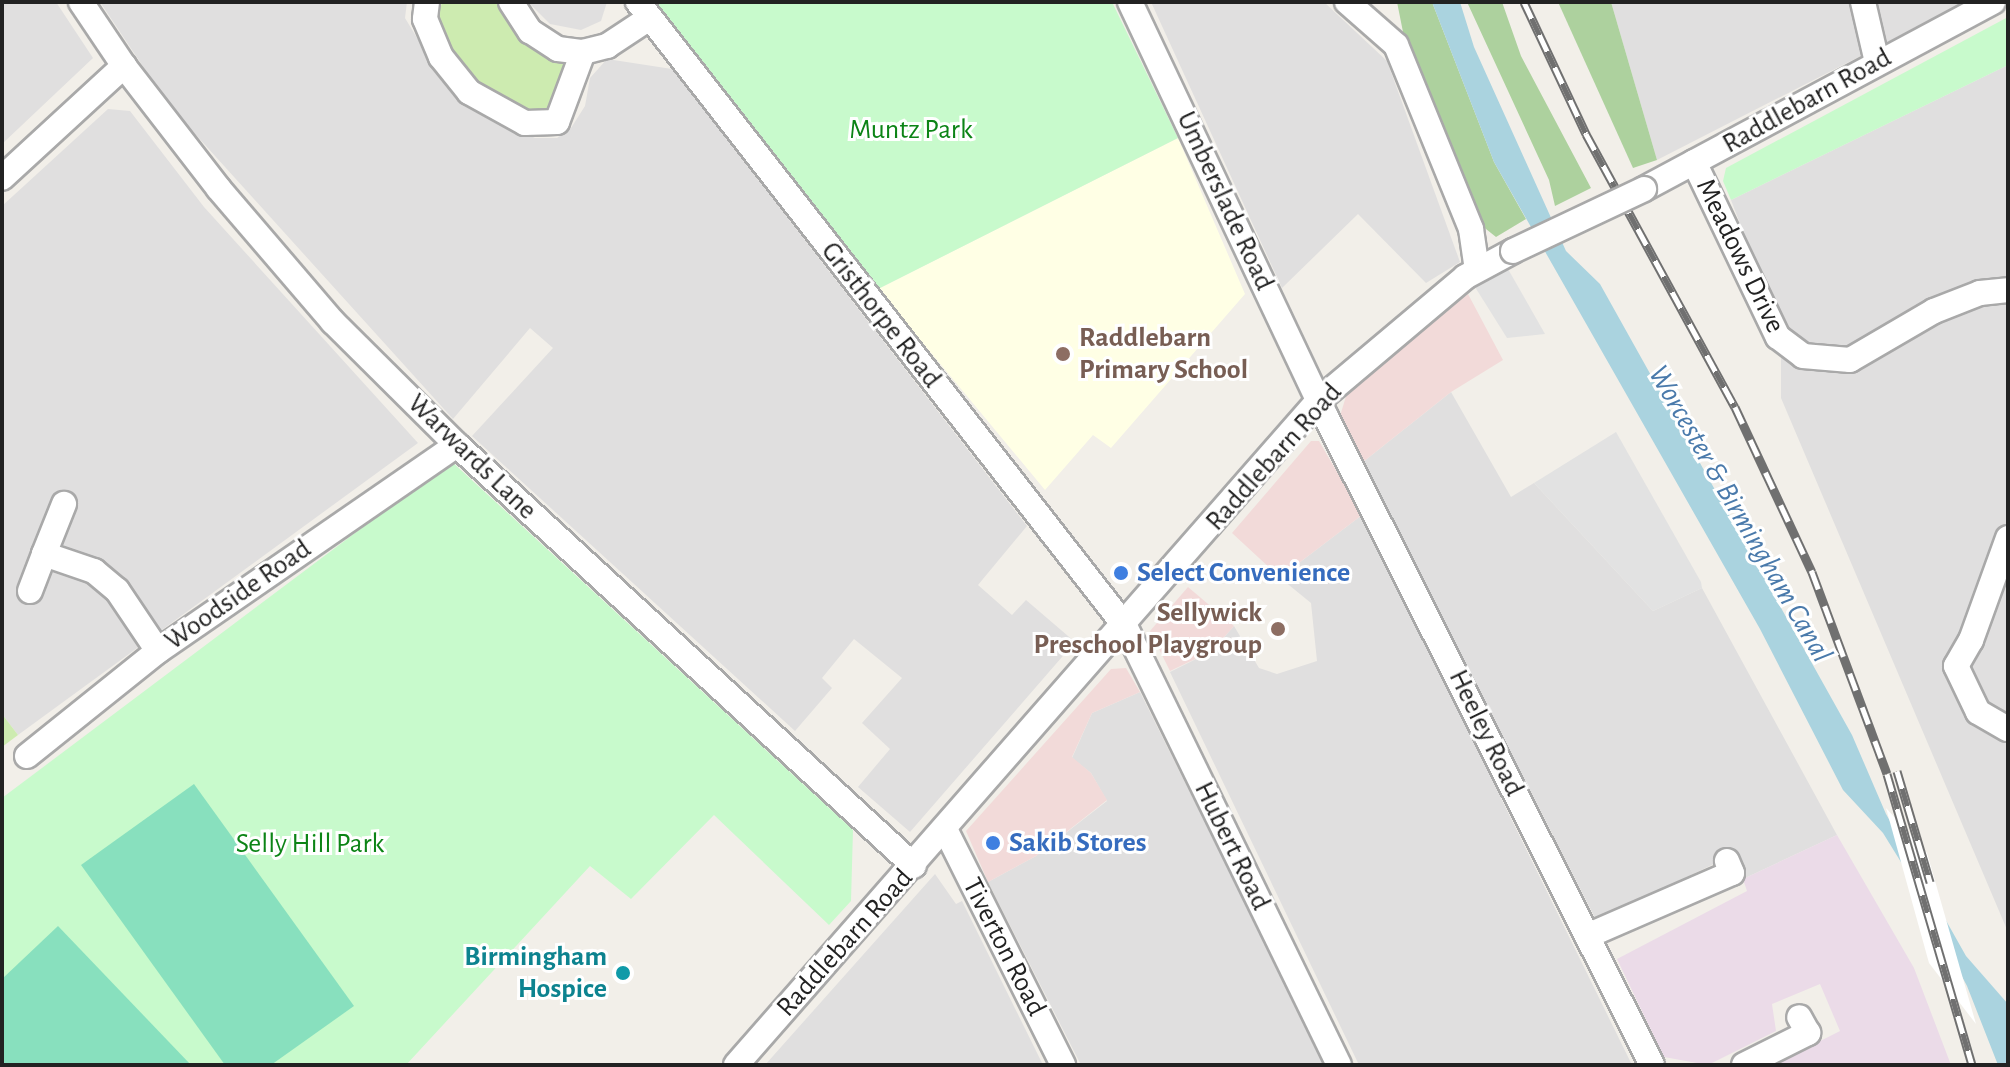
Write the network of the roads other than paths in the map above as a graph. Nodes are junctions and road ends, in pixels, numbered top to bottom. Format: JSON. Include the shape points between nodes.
{"nodes":[{"id":1,"x":81,"y":2,"type":"edge"},
{"id":2,"x":427,"y":2,"type":"edge"},
{"id":3,"x":511,"y":2,"type":"edge"},
{"id":4,"x":1130,"y":2,"type":"edge"},
{"id":5,"x":1347,"y":2,"type":"edge"},
{"id":6,"x":1863,"y":2,"type":"edge"},
{"id":7,"x":1993,"y":2,"type":"edge"},
{"id":8,"x":643,"y":10,"type":"edge"},
{"id":9,"x":583,"y":52,"type":"junction"},
{"id":10,"x":1877,"y":62,"type":"junction"},
{"id":11,"x":124,"y":66,"type":"junction"},
{"id":12,"x":1694,"y":162,"type":"junction"},
{"id":13,"x":2,"y":178,"type":"edge"},
{"id":14,"x":1477,"y":270,"type":"junction"},
{"id":15,"x":2008,"y":290,"type":"edge"},
{"id":16,"x":1318,"y":401,"type":"junction"},
{"id":17,"x":457,"y":445,"type":"junction"},
{"id":18,"x":64,"y":504,"type":"dead end"},
{"id":19,"x":2008,"y":538,"type":"edge"},
{"id":20,"x":44,"y":554,"type":"junction"},
{"id":21,"x":30,"y":591,"type":"dead end"},
{"id":22,"x":1125,"y":626,"type":"junction"},
{"id":23,"x":158,"y":651,"type":"junction"},
{"id":24,"x":2008,"y":729,"type":"edge"},
{"id":25,"x":27,"y":756,"type":"dead end"},
{"id":26,"x":945,"y":829,"type":"junction"},
{"id":27,"x":1727,"y":861,"type":"dead end"},
{"id":28,"x":914,"y":866,"type":"junction"},
{"id":29,"x":1587,"y":936,"type":"junction"},
{"id":30,"x":1799,"y":1017,"type":"dead end"},
{"id":31,"x":749,"y":1060,"type":"edge"},
{"id":32,"x":1063,"y":1065,"type":"edge"},
{"id":33,"x":1339,"y":1065,"type":"edge"},
{"id":34,"x":1652,"y":1065,"type":"edge"},
{"id":35,"x":1744,"y":1065,"type":"edge"}],
"edges":[{"from":1,"to":11,"type":"street","name":"Warwards Lane"},
{"from":2,"to":9,"type":"street","via":[[425,19],[450,69],[469,92],[525,123],[557,122]]},
{"from":3,"to":9,"type":"street","via":[[539,37],[558,49]]},
{"from":4,"to":16,"type":"street","name":"Umberslade Road"},
{"from":5,"to":14,"type":"street","via":[[1396,45],[1471,229]]},
{"from":6,"to":10,"type":"street"},
{"from":7,"to":10,"type":"street","name":"Raddlebarn Road"},
{"from":8,"to":9,"type":"street","via":[[607,46]]},
{"from":8,"to":22,"type":"street","name":"Gristhorpe Road"},
{"from":10,"to":12,"type":"street","name":"Raddlebarn Road"},
{"from":11,"to":13,"type":"street"},
{"from":11,"to":17,"type":"street","name":"Warwards Lane","via":[[272,253]]},
{"from":12,"to":14,"type":"street","name":"Raddlebarn Road","bridge":true},
{"from":12,"to":15,"type":"street","name":"Meadows Drive","via":[[1778,337],[1803,356],[1850,360],[1934,311],[1980,293]]},
{"from":14,"to":16,"type":"street","name":"Raddlebarn Road"},
{"from":16,"to":22,"type":"street","name":"Raddlebarn Road"},
{"from":16,"to":29,"type":"street","name":"Heeley Road"},
{"from":17,"to":23,"type":"street","name":"Woodside Road"},
{"from":17,"to":28,"type":"street","name":"Warwards Lane"},
{"from":18,"to":20,"type":"street"},
{"from":19,"to":24,"type":"street","via":[[1971,640],[1956,666],[1978,712]]},
{"from":20,"to":21,"type":"street"},
{"from":20,"to":23,"type":"street","via":[[94,571],[117,590]]},
{"from":22,"to":26,"type":"street","name":"Raddlebarn Road"},
{"from":22,"to":33,"type":"street","name":"Hubert Road"},
{"from":23,"to":25,"type":"street","name":"Woodside Road"},
{"from":26,"to":28,"type":"street","name":"Raddlebarn Road"},
{"from":26,"to":32,"type":"street","name":"Tiverton Road"},
{"from":27,"to":29,"type":"street","via":[[1732,873]]},
{"from":28,"to":31,"type":"street","name":"Raddlebarn Road"},
{"from":29,"to":34,"type":"street","name":"Heeley Road"},
{"from":30,"to":35,"type":"street","via":[[1808,1033]]}]}
